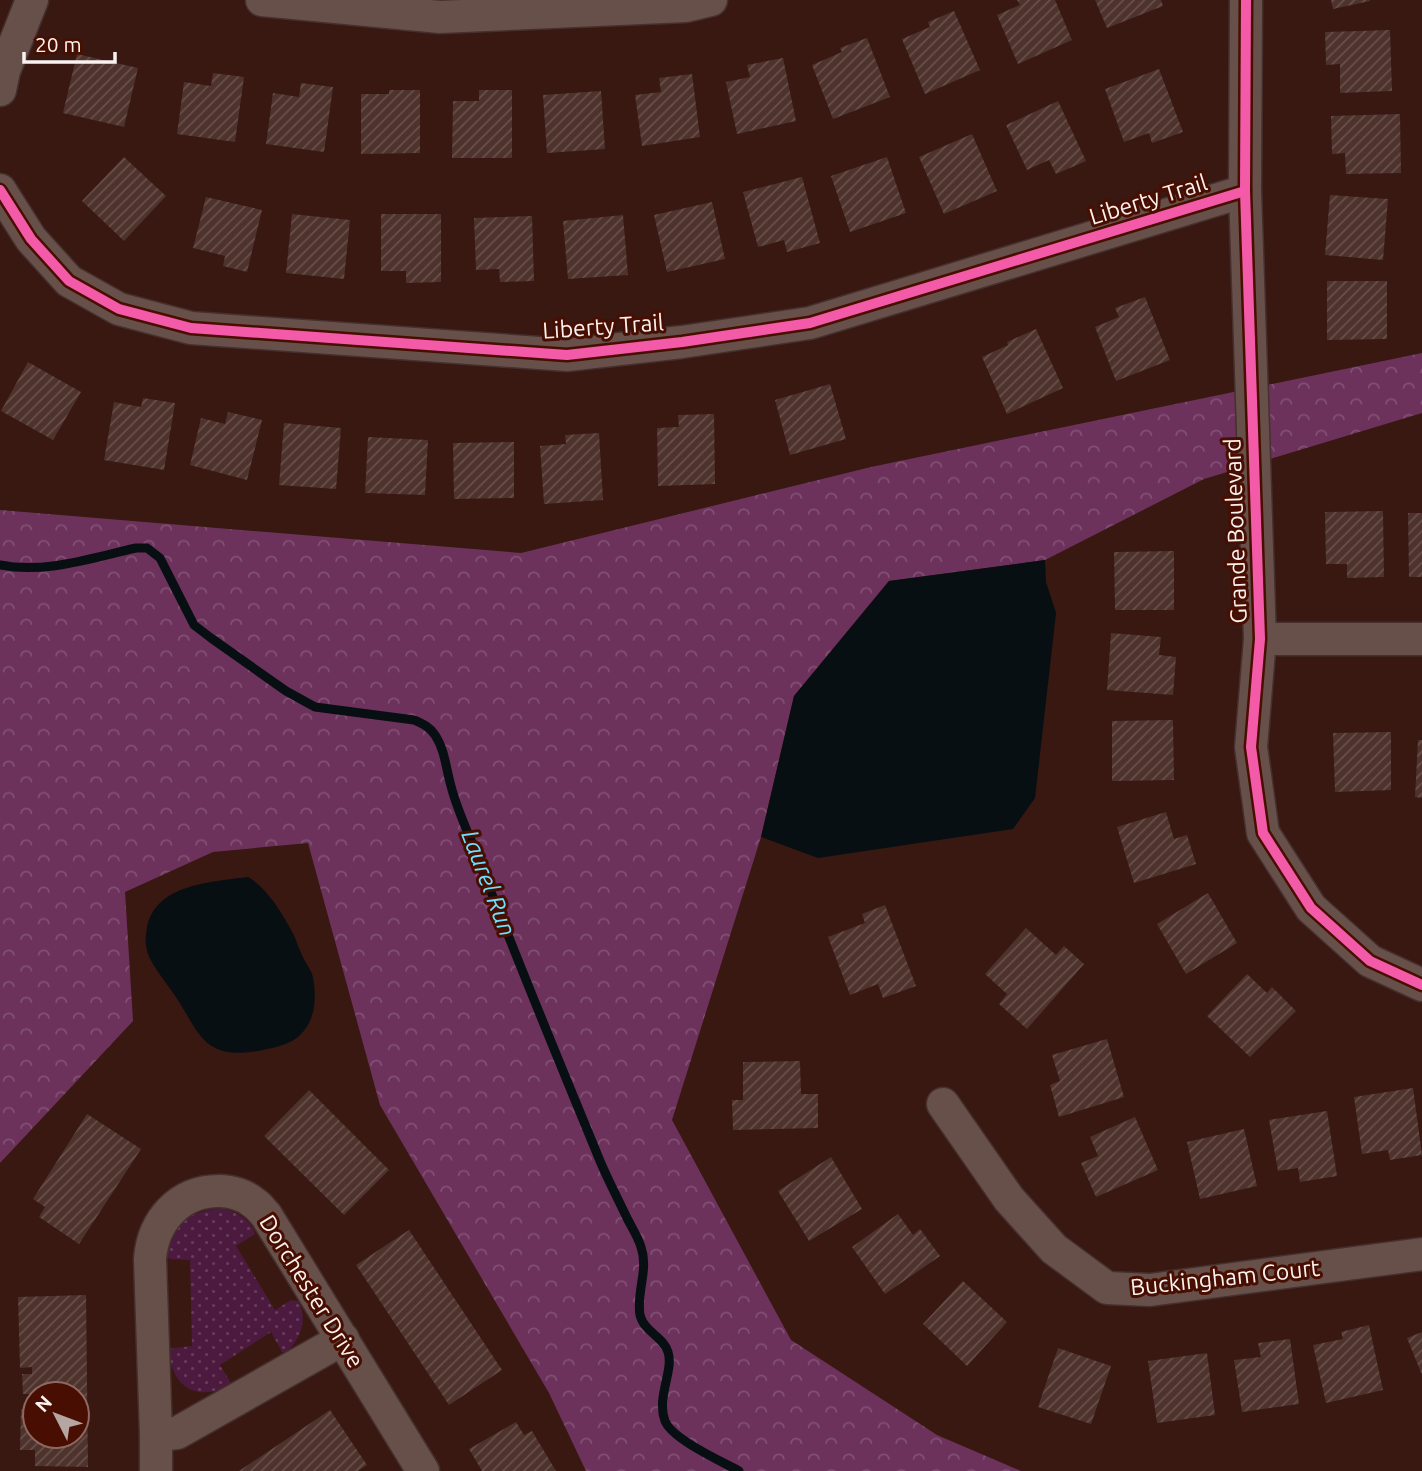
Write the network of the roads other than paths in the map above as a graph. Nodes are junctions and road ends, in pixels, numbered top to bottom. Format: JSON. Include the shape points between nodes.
{"nodes":[{"id":1,"x":32,"y":0,"type":"edge"},
{"id":2,"x":262,"y":0,"type":"edge"},
{"id":3,"x":711,"y":0,"type":"edge"},
{"id":4,"x":1246,"y":0,"type":"edge"},
{"id":5,"x":0,"y":90,"type":"edge"},
{"id":6,"x":0,"y":190,"type":"edge"},
{"id":7,"x":1245,"y":191,"type":"junction"},
{"id":8,"x":1260,"y":639,"type":"junction"},
{"id":9,"x":1422,"y":639,"type":"edge"},
{"id":10,"x":1422,"y":985,"type":"edge"},
{"id":11,"x":943,"y":1104,"type":"dead end"},
{"id":12,"x":1422,"y":1254,"type":"edge"},
{"id":13,"x":343,"y":1339,"type":"junction"},
{"id":14,"x":156,"y":1435,"type":"junction"},
{"id":15,"x":156,"y":1471,"type":"edge"},
{"id":16,"x":423,"y":1471,"type":"edge"}],
"edges":[{"from":1,"to":5,"type":"street"},
{"from":2,"to":3,"type":"street","via":[[440,17],[686,6]]},
{"from":4,"to":7,"type":"street","name":"Grande Boulevard"},
{"from":6,"to":7,"type":"street","name":"Liberty Trail","via":[[31,239],[69,281],[119,309],[191,328],[567,355],[810,323]]},
{"from":7,"to":8,"type":"street","name":"Grande Boulevard"},
{"from":8,"to":9,"type":"street"},
{"from":8,"to":10,"type":"street","name":"Grande Boulevard","via":[[1251,747],[1263,834],[1311,908],[1370,961]]},
{"from":11,"to":12,"type":"street","name":"Buckingham Court","via":[[1009,1199],[1054,1249],[1107,1288],[1150,1290]]},
{"from":13,"to":14,"type":"street","via":[[177,1433]]},
{"from":13,"to":14,"type":"street","name":"Dorchester Drive","via":[[254,1202],[227,1191],[203,1192],[185,1199],[164,1217],[151,1246]]},
{"from":13,"to":16,"type":"street","name":"Dorchester Drive"},
{"from":14,"to":15,"type":"street","name":"Dorchester Drive"}]}
